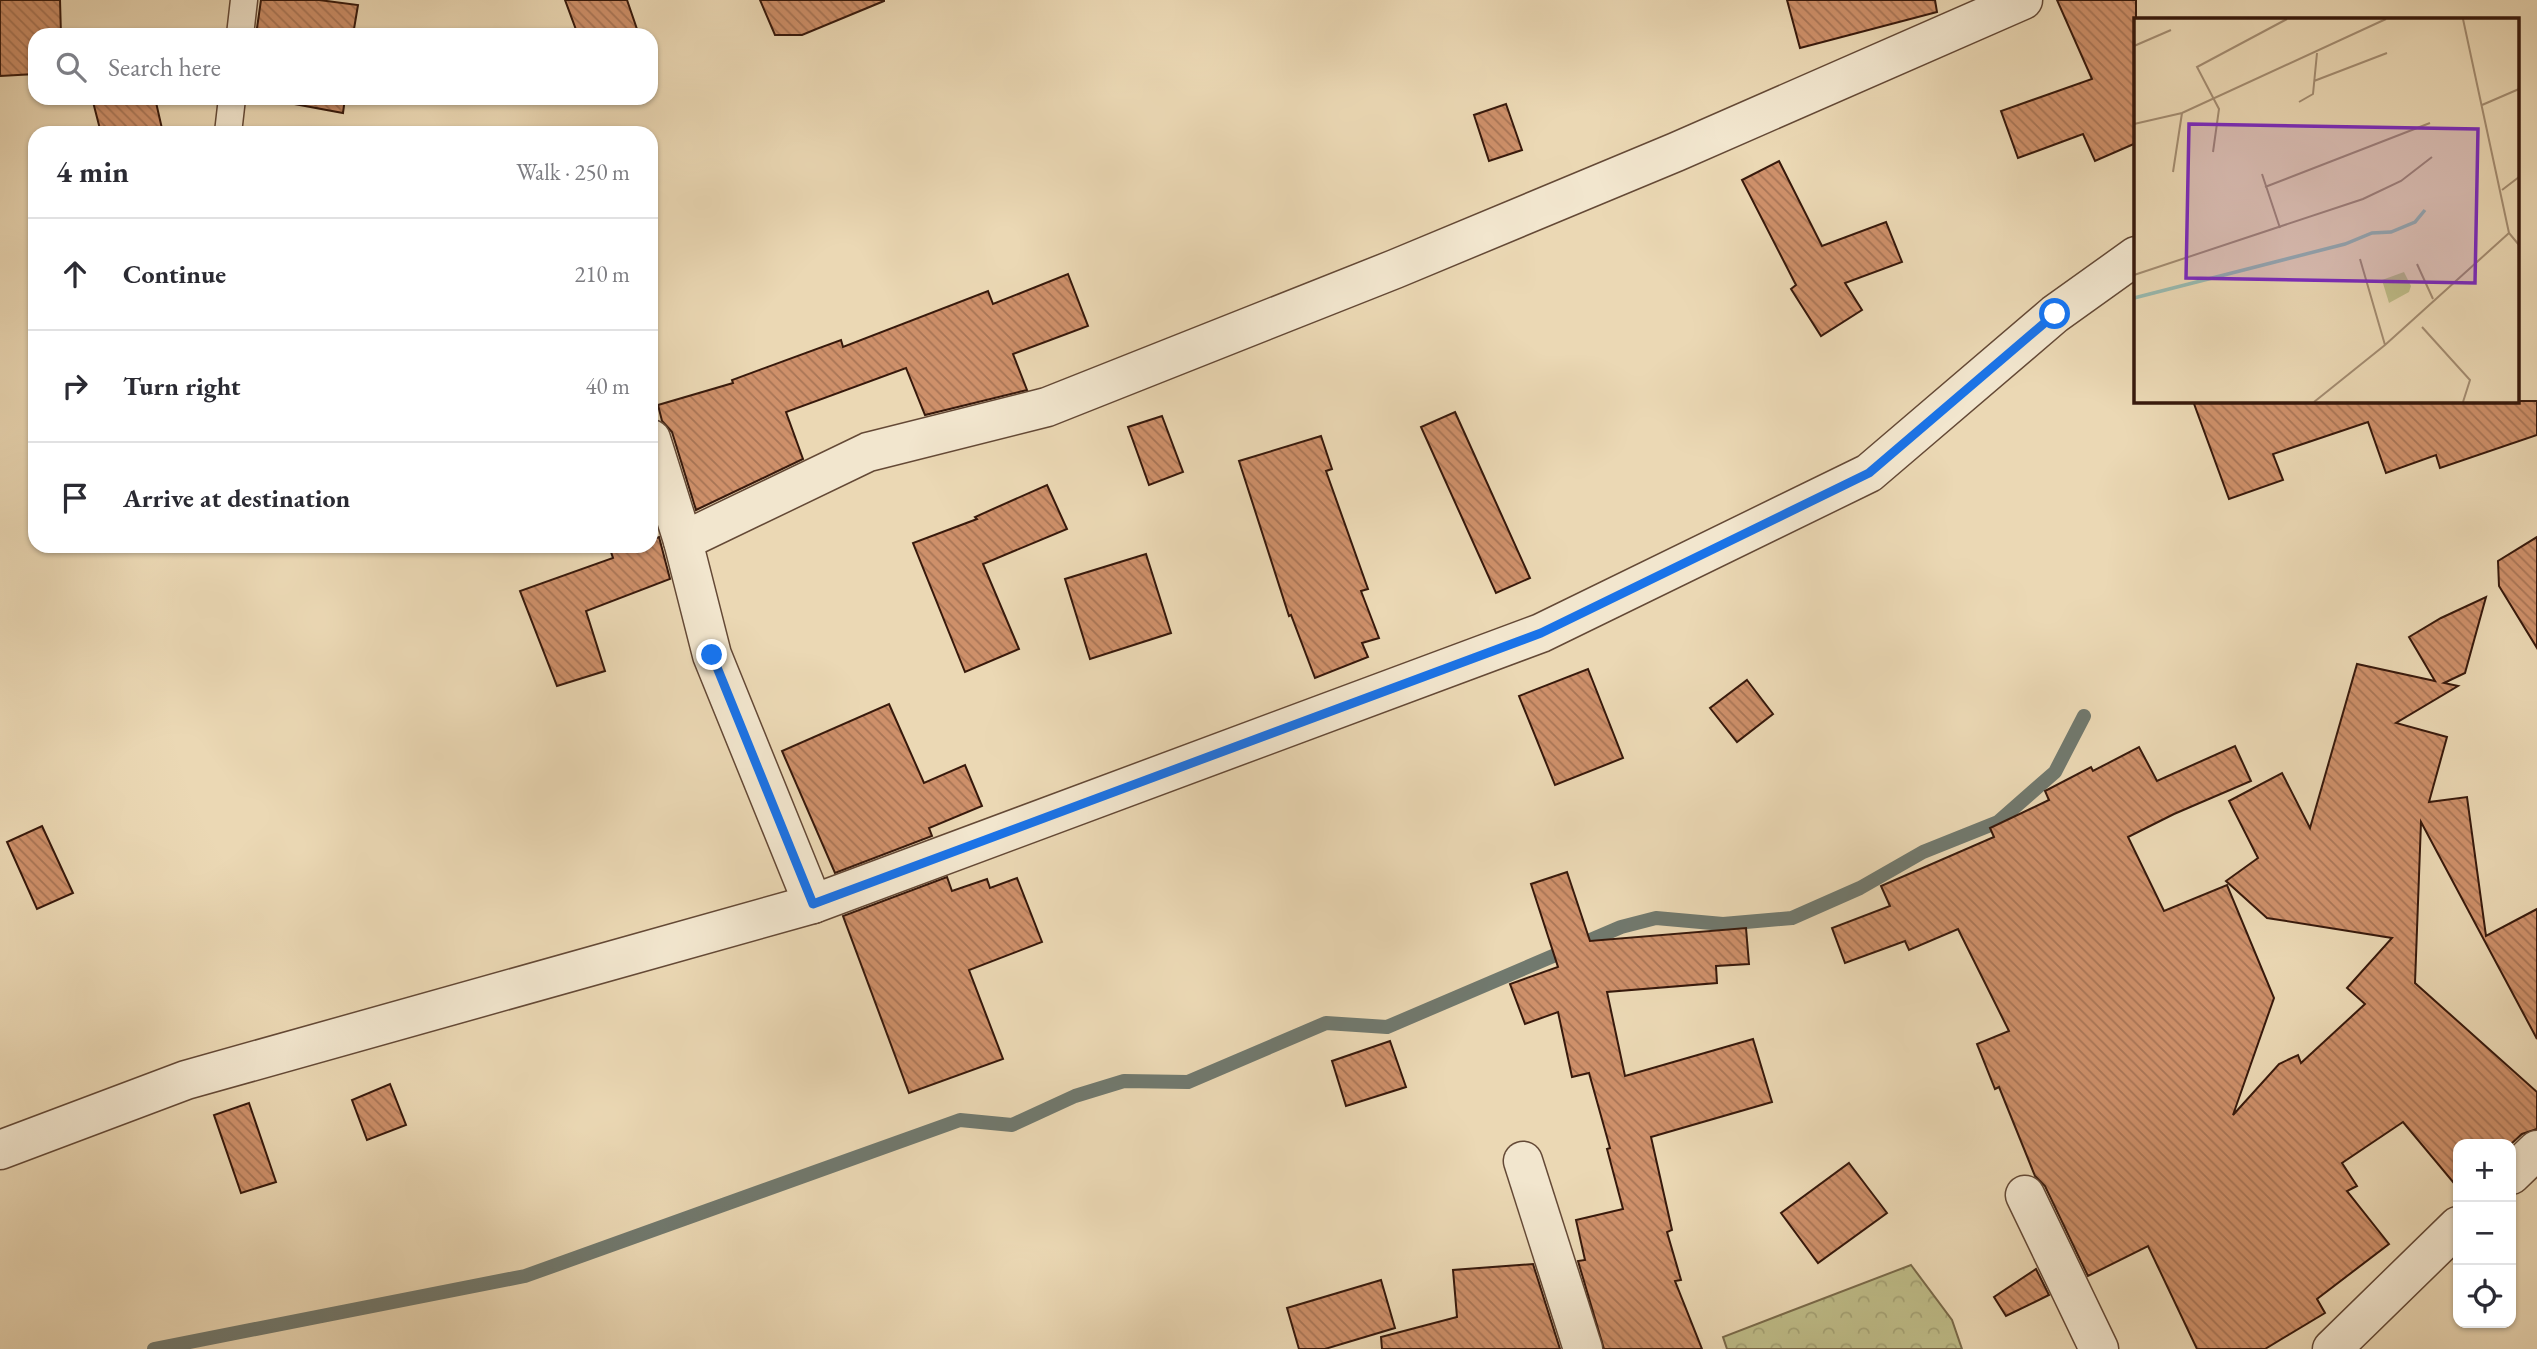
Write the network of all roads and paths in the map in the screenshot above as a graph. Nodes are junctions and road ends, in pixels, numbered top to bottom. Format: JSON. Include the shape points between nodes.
{"nodes":[{"id":1,"x":244,"y":0,"type":"edge"},
{"id":2,"x":2023,"y":0,"type":"edge"},
{"id":3,"x":241,"y":28,"type":"edge"},
{"id":4,"x":231,"y":105,"type":"edge"},
{"id":5,"x":229,"y":126,"type":"edge"},
{"id":6,"x":2134,"y":257,"type":"edge"},
{"id":7,"x":658,"y":461,"type":"edge"},
{"id":8,"x":683,"y":541,"type":"junction"},
{"id":9,"x":813,"y":904,"type":"junction"},
{"id":10,"x":0,"y":1150,"type":"edge"},
{"id":11,"x":2537,"y":1150,"type":"edge"},
{"id":12,"x":1524,"y":1161,"type":"dead end"},
{"id":13,"x":2516,"y":1170,"type":"edge"},
{"id":14,"x":2025,"y":1195,"type":"dead end"},
{"id":15,"x":2453,"y":1231,"type":"edge"},
{"id":16,"x":1583,"y":1349,"type":"edge"},
{"id":17,"x":2099,"y":1349,"type":"edge"},
{"id":18,"x":2332,"y":1349,"type":"edge"}],
"edges":[{"from":1,"to":3,"type":"lane"},
{"from":2,"to":8,"type":"street","via":[[1395,269],[1047,407],[868,452]]},
{"from":4,"to":5,"type":"lane"},
{"from":6,"to":9,"type":"street","via":[[2055,314],[1869,473],[1845,485],[1541,633]]},
{"from":7,"to":8,"type":"street"},
{"from":8,"to":9,"type":"street","via":[[712,655]]},
{"from":9,"to":10,"type":"street","via":[[187,1080]]},
{"from":11,"to":13,"type":"street"},
{"from":12,"to":16,"type":"street"},
{"from":14,"to":17,"type":"street"},
{"from":15,"to":18,"type":"street"}]}
